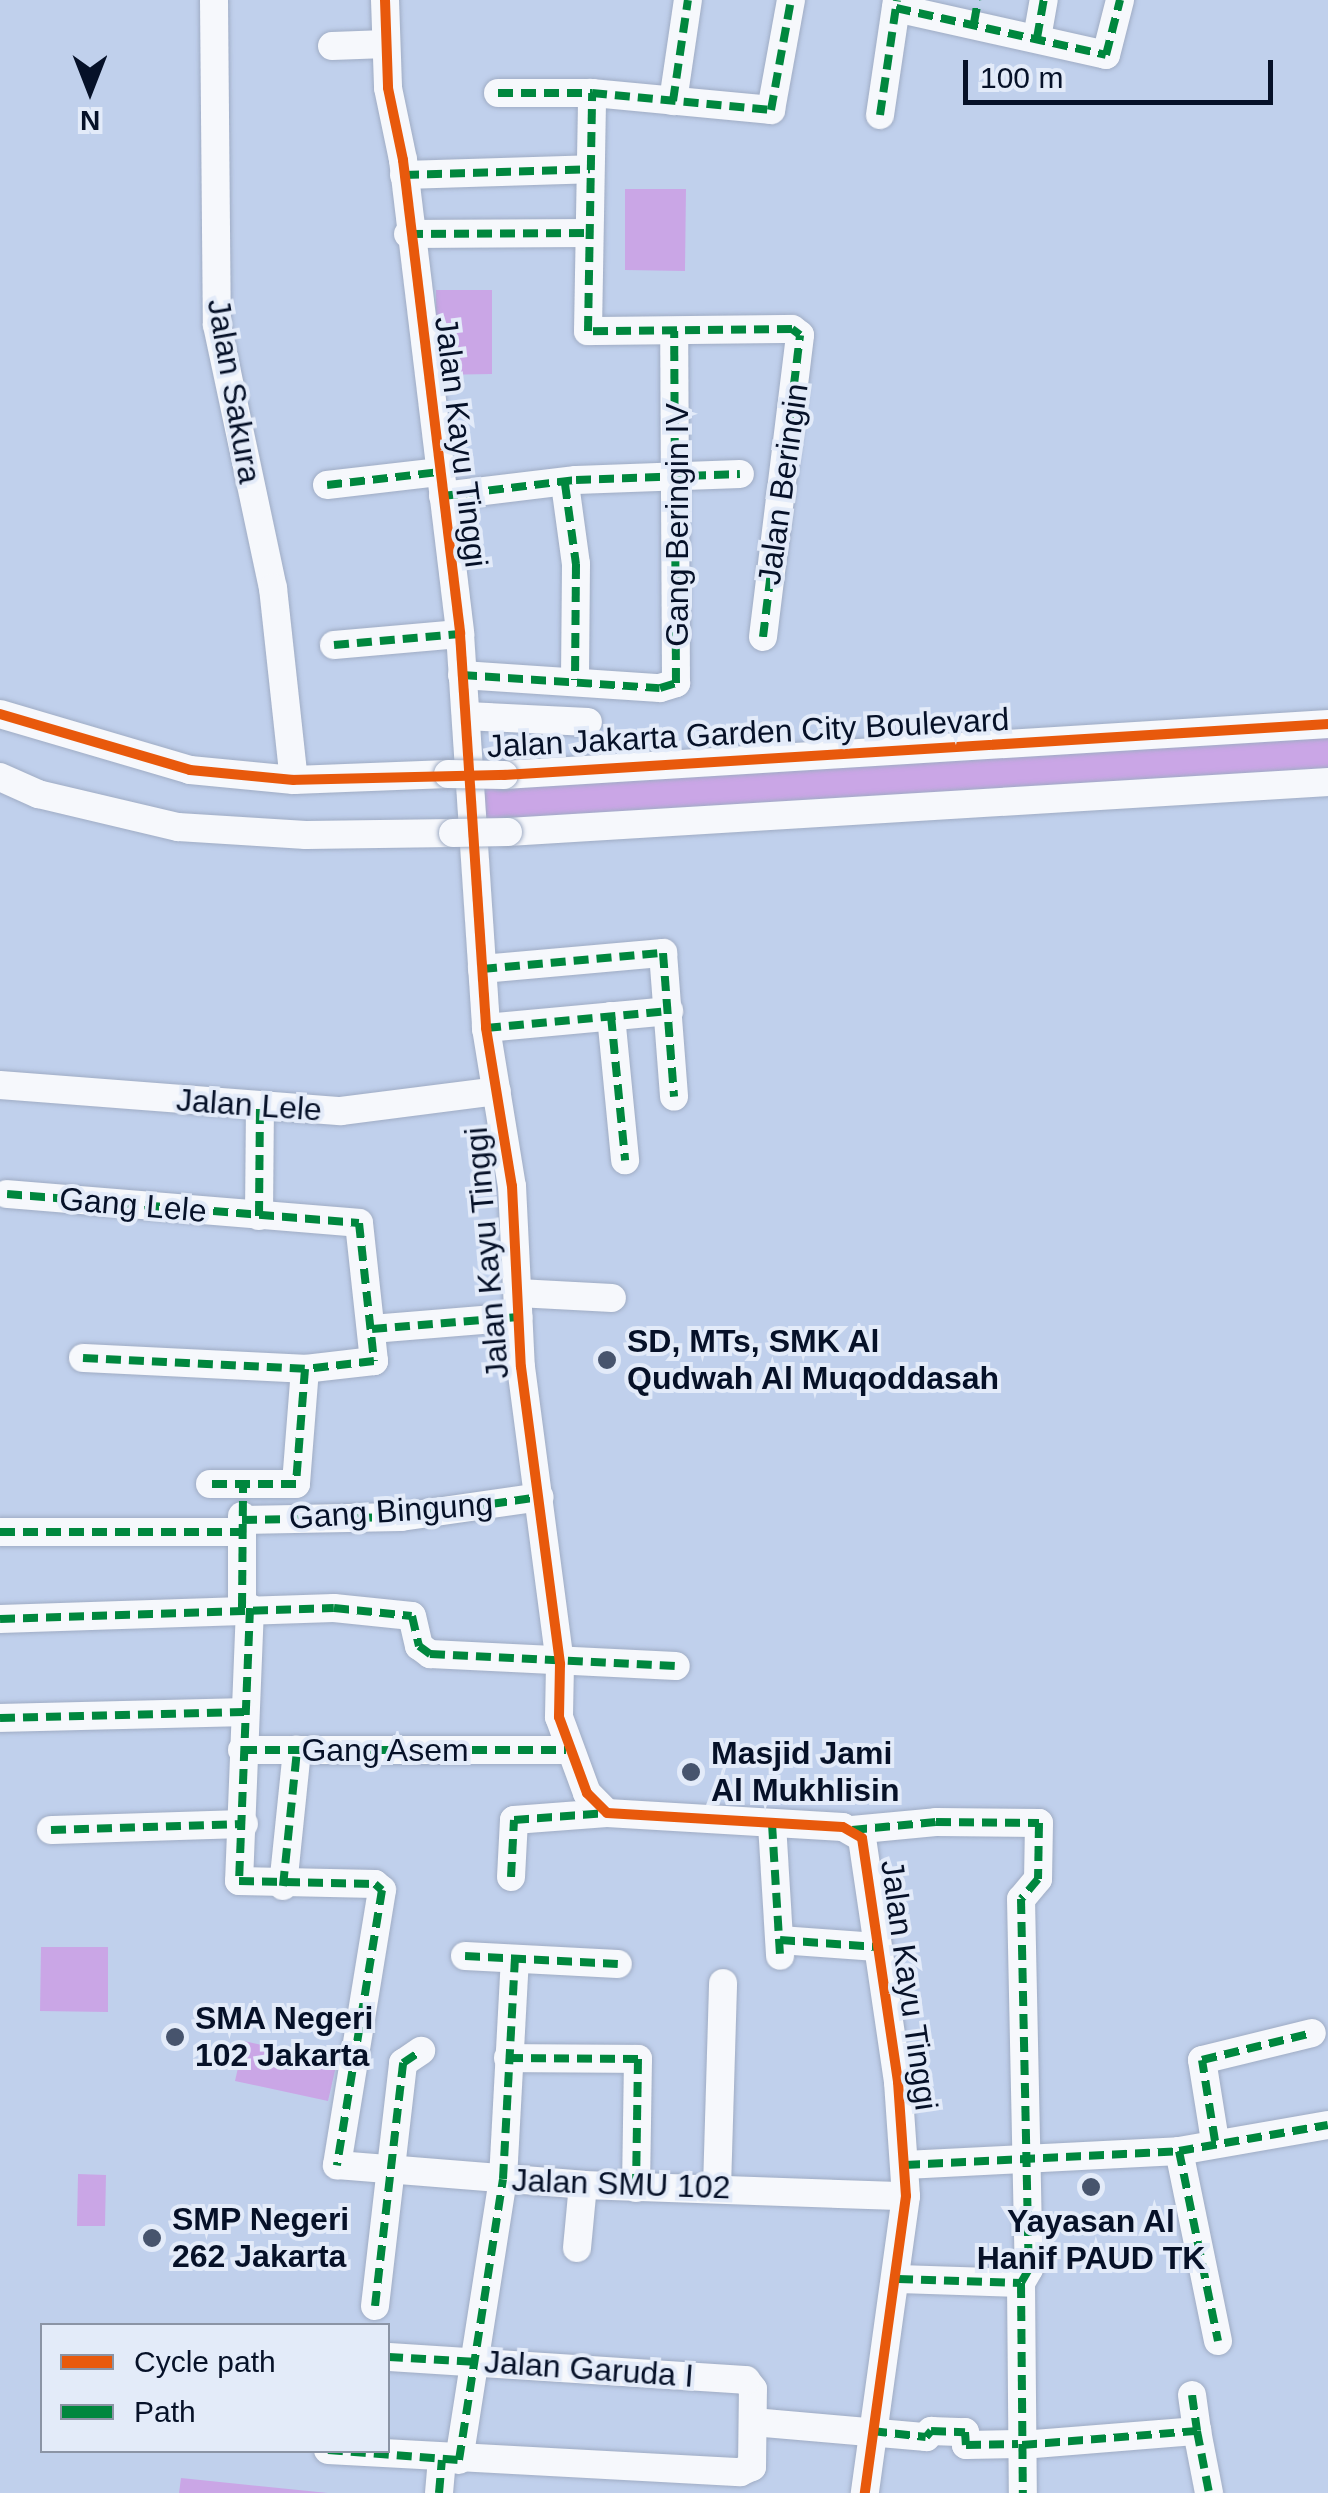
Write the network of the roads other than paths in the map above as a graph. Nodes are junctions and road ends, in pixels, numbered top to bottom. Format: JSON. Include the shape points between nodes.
{"nodes":[{"id":1,"x":214,"y":0,"type":"edge"},
{"id":2,"x":688,"y":0,"type":"edge"},
{"id":3,"x":791,"y":0,"type":"edge"},
{"id":4,"x":1044,"y":0,"type":"edge"},
{"id":5,"x":1120,"y":0,"type":"edge"},
{"id":6,"x":378,"y":1,"type":"edge"},
{"id":7,"x":896,"y":4,"type":"edge"},
{"id":8,"x":976,"y":12,"type":"edge"},
{"id":9,"x":1037,"y":38,"type":"junction"},
{"id":10,"x":386,"y":44,"type":"junction"},
{"id":11,"x":332,"y":46,"type":"dead end"},
{"id":12,"x":498,"y":93,"type":"dead end"},
{"id":13,"x":592,"y":93,"type":"junction"},
{"id":14,"x":673,"y":101,"type":"junction"},
{"id":15,"x":880,"y":115,"type":"dead end"},
{"id":16,"x":590,"y":170,"type":"junction"},
{"id":17,"x":404,"y":175,"type":"junction"},
{"id":18,"x":589,"y":233,"type":"junction"},
{"id":19,"x":408,"y":234,"type":"junction"},
{"id":20,"x":674,"y":331,"type":"junction"},
{"id":21,"x":678,"y":474,"type":"junction"},
{"id":22,"x":740,"y":474,"type":"dead end"},
{"id":23,"x":441,"y":484,"type":"junction"},
{"id":24,"x":565,"y":484,"type":"junction"},
{"id":25,"x":328,"y":486,"type":"dead end"},
{"id":26,"x":460,"y":634,"type":"junction"},
{"id":27,"x":763,"y":637,"type":"dead end"},
{"id":28,"x":334,"y":646,"type":"dead end"},
{"id":29,"x":462,"y":676,"type":"junction"},
{"id":30,"x":575,"y":680,"type":"junction"},
{"id":31,"x":0,"y":714,"type":"edge"},
{"id":32,"x":466,"y":716,"type":"junction"},
{"id":33,"x":588,"y":722,"type":"dead end"},
{"id":34,"x":1328,"y":724,"type":"edge"},
{"id":35,"x":0,"y":777,"type":"edge"},
{"id":36,"x":294,"y":780,"type":"junction"},
{"id":37,"x":1328,"y":782,"type":"edge"},
{"id":38,"x":482,"y":969,"type":"junction"},
{"id":39,"x":669,"y":1011,"type":"junction"},
{"id":40,"x":610,"y":1016,"type":"junction"},
{"id":41,"x":486,"y":1028,"type":"junction"},
{"id":42,"x":0,"y":1084,"type":"edge"},
{"id":43,"x":497,"y":1091,"type":"junction"},
{"id":44,"x":674,"y":1098,"type":"dead end"},
{"id":45,"x":260,"y":1108,"type":"junction"},
{"id":46,"x":624,"y":1160,"type":"dead end"},
{"id":47,"x":7,"y":1194,"type":"dead end"},
{"id":48,"x":259,"y":1216,"type":"junction"},
{"id":49,"x":612,"y":1298,"type":"dead end"},
{"id":50,"x":518,"y":1305,"type":"junction"},
{"id":51,"x":372,"y":1329,"type":"junction"},
{"id":52,"x":83,"y":1358,"type":"dead end"},
{"id":53,"x":305,"y":1369,"type":"junction"},
{"id":54,"x":210,"y":1484,"type":"dead end"},
{"id":55,"x":243,"y":1484,"type":"junction"},
{"id":56,"x":540,"y":1497,"type":"junction"},
{"id":57,"x":242,"y":1526,"type":"junction"},
{"id":58,"x":0,"y":1532,"type":"edge"},
{"id":59,"x":246,"y":1608,"type":"junction"},
{"id":60,"x":0,"y":1619,"type":"edge"},
{"id":61,"x":560,"y":1664,"type":"junction"},
{"id":62,"x":676,"y":1666,"type":"dead end"},
{"id":63,"x":244,"y":1712,"type":"junction"},
{"id":64,"x":0,"y":1718,"type":"edge"},
{"id":65,"x":242,"y":1750,"type":"junction"},
{"id":66,"x":297,"y":1750,"type":"junction"},
{"id":67,"x":566,"y":1750,"type":"junction"},
{"id":68,"x":607,"y":1812,"type":"junction"},
{"id":69,"x":244,"y":1824,"type":"junction"},
{"id":70,"x":772,"y":1824,"type":"junction"},
{"id":71,"x":51,"y":1830,"type":"dead end"},
{"id":72,"x":852,"y":1830,"type":"junction"},
{"id":73,"x":512,"y":1877,"type":"dead end"},
{"id":74,"x":283,"y":1886,"type":"junction"},
{"id":75,"x":876,"y":1947,"type":"junction"},
{"id":76,"x":464,"y":1956,"type":"dead end"},
{"id":77,"x":516,"y":1960,"type":"junction"},
{"id":78,"x":618,"y":1964,"type":"dead end"},
{"id":79,"x":723,"y":1983,"type":"dead end"},
{"id":80,"x":1312,"y":2033,"type":"dead end"},
{"id":81,"x":421,"y":2051,"type":"dead end"},
{"id":82,"x":508,"y":2058,"type":"junction"},
{"id":83,"x":1328,"y":2125,"type":"edge"},
{"id":84,"x":1215,"y":2141,"type":"junction"},
{"id":85,"x":1178,"y":2152,"type":"junction"},
{"id":86,"x":1024,"y":2159,"type":"junction"},
{"id":87,"x":905,"y":2165,"type":"junction"},
{"id":88,"x":395,"y":2170,"type":"junction"},
{"id":89,"x":503,"y":2179,"type":"junction"},
{"id":90,"x":583,"y":2185,"type":"junction"},
{"id":91,"x":636,"y":2188,"type":"junction"},
{"id":92,"x":716,"y":2188,"type":"junction"},
{"id":93,"x":906,"y":2196,"type":"junction"},
{"id":94,"x":578,"y":2248,"type":"dead end"},
{"id":95,"x":898,"y":2278,"type":"junction"},
{"id":96,"x":1021,"y":2283,"type":"junction"},
{"id":97,"x":375,"y":2306,"type":"dead end"},
{"id":98,"x":1218,"y":2341,"type":"dead end"},
{"id":99,"x":390,"y":2357,"type":"edge"},
{"id":100,"x":478,"y":2362,"type":"junction"},
{"id":101,"x":1192,"y":2395,"type":"dead end"},
{"id":102,"x":754,"y":2422,"type":"junction"},
{"id":103,"x":872,"y":2431,"type":"junction"},
{"id":104,"x":1197,"y":2431,"type":"junction"},
{"id":105,"x":1020,"y":2444,"type":"junction"},
{"id":106,"x":365,"y":2453,"type":"edge"},
{"id":107,"x":451,"y":2460,"type":"junction"},
{"id":108,"x":439,"y":2493,"type":"edge"},
{"id":109,"x":865,"y":2493,"type":"edge"},
{"id":110,"x":1022,"y":2493,"type":"edge"},
{"id":111,"x":1210,"y":2493,"type":"edge"}],
"edges":[{"from":1,"to":36,"type":"street","name":"Jalan Sakura","via":[[217,325],[273,588]]},
{"from":2,"to":14,"type":"street"},
{"from":3,"to":14,"type":"street","via":[[774,105],[764,112]]},
{"from":4,"to":9,"type":"street"},
{"from":5,"to":9,"type":"street","via":[[1106,55]]},
{"from":6,"to":10,"type":"street","name":"Jalan Kayu Tinggi"},
{"from":7,"to":8,"type":"street"},
{"from":7,"to":15,"type":"street"},
{"from":8,"to":9,"type":"street"},
{"from":10,"to":11,"type":"street"},
{"from":10,"to":17,"type":"street","name":"Jalan Kayu Tinggi"},
{"from":12,"to":13,"type":"street"},
{"from":13,"to":14,"type":"street"},
{"from":13,"to":16,"type":"street"},
{"from":16,"to":17,"type":"street"},
{"from":16,"to":18,"type":"street"},
{"from":17,"to":19,"type":"street","name":"Jalan Kayu Tinggi"},
{"from":18,"to":19,"type":"street"},
{"from":18,"to":20,"type":"street","via":[[588,331]]},
{"from":19,"to":23,"type":"street","name":"Jalan Kayu Tinggi"},
{"from":20,"to":21,"type":"street","name":"Gang Beringin IV"},
{"from":20,"to":27,"type":"street","name":"Jalan Beringin","via":[[797,331],[802,341]]},
{"from":21,"to":22,"type":"street"},
{"from":21,"to":24,"type":"street"},
{"from":21,"to":30,"type":"street","name":"Gang Beringin IV","via":[[676,683],[660,688]]},
{"from":23,"to":24,"type":"street"},
{"from":23,"to":25,"type":"street"},
{"from":23,"to":26,"type":"street","name":"Jalan Kayu Tinggi"},
{"from":24,"to":30,"type":"street","via":[[576,564]]},
{"from":26,"to":28,"type":"street"},
{"from":26,"to":29,"type":"street","name":"Jalan Kayu Tinggi"},
{"from":29,"to":30,"type":"street","name":"Gang Beringin IV"},
{"from":29,"to":32,"type":"street","name":"Jalan Kayu Tinggi"},
{"from":31,"to":36,"type":"street","name":"Jalan Jakarta Garden City Boulevard","via":[[190,770]]},
{"from":32,"to":33,"type":"street"},
{"from":32,"to":38,"type":"street","name":"Jalan Kayu Tinggi"},
{"from":34,"to":36,"type":"street","name":"Jalan Jakarta Garden City Boulevard","bridge":true,"via":[[504,774]]},
{"from":35,"to":37,"type":"street","bridge":true,"via":[[38,794],[178,827],[306,835],[508,832]]},
{"from":38,"to":39,"type":"street","via":[[658,950],[665,958]]},
{"from":38,"to":41,"type":"street","name":"Jalan Kayu Tinggi"},
{"from":39,"to":40,"type":"street"},
{"from":39,"to":44,"type":"street"},
{"from":40,"to":41,"type":"street"},
{"from":40,"to":46,"type":"street"},
{"from":41,"to":43,"type":"street","name":"Jalan Kayu Tinggi"},
{"from":42,"to":45,"type":"street","name":"Jalan Lele"},
{"from":43,"to":45,"type":"street","name":"Jalan Lele","via":[[395,1107]]},
{"from":43,"to":50,"type":"street","name":"Jalan Kayu Tinggi"},
{"from":45,"to":48,"type":"street"},
{"from":47,"to":48,"type":"street","name":"Gang Lele"},
{"from":48,"to":51,"type":"street","name":"Gang Lele","via":[[359,1223]]},
{"from":49,"to":50,"type":"street"},
{"from":50,"to":51,"type":"street"},
{"from":50,"to":56,"type":"street","name":"Jalan Kayu Tinggi"},
{"from":51,"to":53,"type":"street","via":[[372,1364]]},
{"from":52,"to":53,"type":"street"},
{"from":53,"to":55,"type":"street","via":[[298,1478],[290,1486]]},
{"from":54,"to":55,"type":"street"},
{"from":55,"to":57,"type":"street"},
{"from":56,"to":57,"type":"street","name":"Gang Bingung","via":[[401,1517]]},
{"from":56,"to":61,"type":"street","name":"Jalan Kayu Tinggi"},
{"from":57,"to":58,"type":"street","name":"Gang Bingung"},
{"from":57,"to":59,"type":"street"},
{"from":59,"to":60,"type":"street"},
{"from":59,"to":61,"type":"street","via":[[406,1614],[417,1622],[425,1653]]},
{"from":59,"to":63,"type":"street"},
{"from":61,"to":62,"type":"street"},
{"from":61,"to":67,"type":"street","name":"Jalan Kayu Tinggi"},
{"from":63,"to":64,"type":"street"},
{"from":63,"to":65,"type":"street"},
{"from":65,"to":66,"type":"street","name":"Gang Asem"},
{"from":65,"to":69,"type":"street"},
{"from":66,"to":67,"type":"street","name":"Gang Asem"},
{"from":66,"to":74,"type":"street"},
{"from":67,"to":68,"type":"street","name":"Jalan Kayu Tinggi","via":[[587,1794]]},
{"from":68,"to":70,"type":"street","name":"Jalan Kayu Tinggi"},
{"from":68,"to":73,"type":"street","via":[[513,1821]]},
{"from":69,"to":71,"type":"street"},
{"from":69,"to":74,"type":"street","via":[[240,1884]]},
{"from":70,"to":72,"type":"street","name":"Jalan Kayu Tinggi"},
{"from":70,"to":75,"type":"street","via":[[780,1948]]},
{"from":72,"to":75,"type":"street","name":"Jalan Kayu Tinggi","via":[[867,1852]]},
{"from":72,"to":86,"type":"street","via":[[1035,1821],[1038,1879],[1020,1899]]},
{"from":74,"to":88,"type":"street","name":"Jalan SMU 102","via":[[374,1884],[382,1890],[337,2166]]},
{"from":75,"to":87,"type":"street","name":"Jalan Kayu Tinggi"},
{"from":76,"to":77,"type":"street"},
{"from":77,"to":78,"type":"street"},
{"from":77,"to":82,"type":"street"},
{"from":79,"to":92,"type":"street"},
{"from":80,"to":84,"type":"street","via":[[1201,2062]]},
{"from":81,"to":88,"type":"street","via":[[403,2063]]},
{"from":82,"to":89,"type":"street"},
{"from":82,"to":91,"type":"street","via":[[638,2058]]},
{"from":83,"to":84,"type":"street"},
{"from":84,"to":85,"type":"street"},
{"from":85,"to":86,"type":"street"},
{"from":85,"to":98,"type":"street"},
{"from":86,"to":87,"type":"street"},
{"from":86,"to":96,"type":"street","via":[[1029,2269]]},
{"from":87,"to":93,"type":"street","name":"Jalan Kayu Tinggi"},
{"from":88,"to":89,"type":"street","name":"Jalan SMU 102"},
{"from":88,"to":97,"type":"street"},
{"from":89,"to":90,"type":"street","name":"Jalan SMU 102"},
{"from":89,"to":100,"type":"street"},
{"from":90,"to":91,"type":"street","name":"Jalan SMU 102"},
{"from":90,"to":94,"type":"street"},
{"from":91,"to":92,"type":"street","name":"Jalan SMU 102"},
{"from":92,"to":93,"type":"street","name":"Jalan SMU 102"},
{"from":93,"to":95,"type":"street","name":"Jalan Kayu Tinggi"},
{"from":95,"to":96,"type":"street"},
{"from":95,"to":103,"type":"street","name":"Jalan Kayu Tinggi"},
{"from":96,"to":105,"type":"street"},
{"from":99,"to":100,"type":"street","name":"Jalan Garuda I"},
{"from":100,"to":102,"type":"street","name":"Jalan Garuda I","via":[[746,2380],[753,2389]]},
{"from":100,"to":107,"type":"street"},
{"from":101,"to":104,"type":"street"},
{"from":102,"to":103,"type":"street"},
{"from":102,"to":107,"type":"street","name":"Jalan Garuda I","via":[[747,2472]]},
{"from":103,"to":105,"type":"street","via":[[926,2437],[957,2431],[966,2432],[966,2445]]},
{"from":103,"to":109,"type":"street","name":"Jalan Kayu Tinggi"},
{"from":104,"to":105,"type":"street"},
{"from":104,"to":111,"type":"street"},
{"from":105,"to":110,"type":"street"},
{"from":106,"to":107,"type":"street","name":"Jalan Garuda I"},
{"from":107,"to":108,"type":"street"}]}
